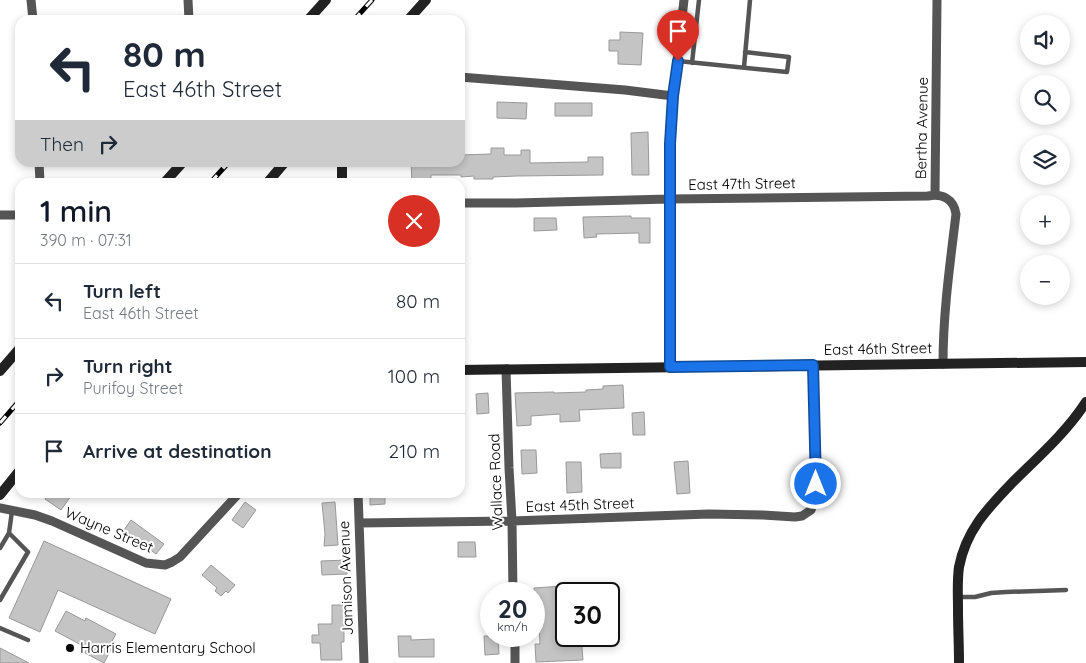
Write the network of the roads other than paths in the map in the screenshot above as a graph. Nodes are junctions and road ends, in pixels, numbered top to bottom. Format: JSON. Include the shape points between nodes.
{"nodes":[{"id":1,"x":31,"y":0,"type":"edge"},
{"id":2,"x":188,"y":0,"type":"edge"},
{"id":3,"x":326,"y":0,"type":"edge"},
{"id":4,"x":426,"y":0,"type":"edge"},
{"id":5,"x":684,"y":0,"type":"edge"},
{"id":6,"x":699,"y":0,"type":"edge"},
{"id":7,"x":750,"y":0,"type":"edge"},
{"id":8,"x":937,"y":0,"type":"edge"},
{"id":9,"x":32,"y":15,"type":"edge"},
{"id":10,"x":189,"y":15,"type":"edge"},
{"id":11,"x":312,"y":15,"type":"edge"},
{"id":12,"x":412,"y":15,"type":"edge"},
{"id":13,"x":745,"y":52,"type":"junction"},
{"id":14,"x":678,"y":61,"type":"junction"},
{"id":15,"x":692,"y":63,"type":"junction"},
{"id":16,"x":744,"y":67,"type":"junction"},
{"id":17,"x":465,"y":77,"type":"edge"},
{"id":18,"x":673,"y":96,"type":"junction"},
{"id":19,"x":178,"y":167,"type":"edge"},
{"id":20,"x":281,"y":167,"type":"edge"},
{"id":21,"x":169,"y":178,"type":"edge"},
{"id":22,"x":271,"y":178,"type":"edge"},
{"id":23,"x":935,"y":194,"type":"junction"},
{"id":24,"x":670,"y":199,"type":"junction"},
{"id":25,"x":465,"y":203,"type":"edge"},
{"id":26,"x":0,"y":215,"type":"edge"},
{"id":27,"x":15,"y":215,"type":"edge"},
{"id":28,"x":15,"y":354,"type":"edge"},
{"id":29,"x":1086,"y":362,"type":"edge"},
{"id":30,"x":943,"y":364,"type":"junction"},
{"id":31,"x":813,"y":365,"type":"junction"},
{"id":32,"x":670,"y":367,"type":"junction"},
{"id":33,"x":506,"y":369,"type":"junction"},
{"id":34,"x":465,"y":370,"type":"edge"},
{"id":35,"x":0,"y":371,"type":"edge"},
{"id":36,"x":1086,"y":402,"type":"edge"},
{"id":37,"x":15,"y":476,"type":"edge"},
{"id":38,"x":0,"y":495,"type":"edge"},
{"id":39,"x":234,"y":498,"type":"edge"},
{"id":40,"x":358,"y":498,"type":"edge"},
{"id":41,"x":0,"y":508,"type":"edge"},
{"id":42,"x":12,"y":511,"type":"junction"},
{"id":43,"x":512,"y":521,"type":"junction"},
{"id":44,"x":359,"y":523,"type":"junction"},
{"id":45,"x":9,"y":532,"type":"junction"},
{"id":46,"x":0,"y":548,"type":"edge"},
{"id":47,"x":513,"y":582,"type":"edge"},
{"id":48,"x":1066,"y":590,"type":"dead end"},
{"id":49,"x":958,"y":597,"type":"junction"},
{"id":50,"x":0,"y":600,"type":"edge"},
{"id":51,"x":0,"y":628,"type":"edge"},
{"id":52,"x":28,"y":640,"type":"dead end"},
{"id":53,"x":515,"y":647,"type":"edge"},
{"id":54,"x":364,"y":663,"type":"edge"},
{"id":55,"x":515,"y":663,"type":"edge"},
{"id":56,"x":959,"y":663,"type":"edge"}],
"edges":[{"from":1,"to":9,"type":"street"},
{"from":2,"to":10,"type":"street"},
{"from":3,"to":11,"type":"street"},
{"from":4,"to":12,"type":"street"},
{"from":5,"to":14,"type":"street"},
{"from":6,"to":15,"type":"lane"},
{"from":7,"to":13,"type":"lane"},
{"from":8,"to":23,"type":"street","name":"Bertha Avenue"},
{"from":13,"to":16,"type":"lane"},
{"from":13,"to":16,"type":"lane","via":[[789,57],[787,72]]},
{"from":14,"to":15,"type":"lane"},
{"from":14,"to":18,"type":"street"},
{"from":15,"to":16,"type":"lane"},
{"from":17,"to":18,"type":"street"},
{"from":18,"to":24,"type":"street"},
{"from":19,"to":21,"type":"street"},
{"from":20,"to":22,"type":"street"},
{"from":23,"to":24,"type":"street","name":"East 47th Street"},
{"from":23,"to":30,"type":"street","name":"Bertha Avenue","via":[[951,201],[956,214],[945,299]]},
{"from":24,"to":25,"type":"street","name":"East 47th Street"},
{"from":24,"to":32,"type":"street"},
{"from":26,"to":27,"type":"street"},
{"from":28,"to":35,"type":"street"},
{"from":29,"to":30,"type":"street","name":"East 46th Street"},
{"from":30,"to":31,"type":"street","name":"East 46th Street"},
{"from":31,"to":32,"type":"street","name":"East 46th Street"},
{"from":31,"to":43,"type":"street","name":"East 45th Street","via":[[815,498],[811,510],[802,516],[709,514]]},
{"from":32,"to":33,"type":"street","name":"East 46th Street"},
{"from":33,"to":34,"type":"street","name":"East 46th Street"},
{"from":33,"to":43,"type":"street","name":"Wallace Road"},
{"from":36,"to":49,"type":"street","via":[[976,523],[961,559]]},
{"from":37,"to":38,"type":"street"},
{"from":39,"to":42,"type":"street","name":"Wayne Street","via":[[180,557],[165,565],[146,563],[52,521]]},
{"from":40,"to":44,"type":"street","name":"Jamison Avenue"},
{"from":41,"to":42,"type":"street","name":"Wayne Street"},
{"from":42,"to":45,"type":"lane"},
{"from":43,"to":44,"type":"street","name":"East 45th Street"},
{"from":43,"to":47,"type":"street","name":"Wallace Road"},
{"from":44,"to":54,"type":"street","name":"Jamison Avenue"},
{"from":45,"to":46,"type":"lane"},
{"from":45,"to":50,"type":"lane","via":[[28,552]]},
{"from":48,"to":49,"type":"lane"},
{"from":49,"to":56,"type":"street"},
{"from":51,"to":52,"type":"lane"},
{"from":53,"to":55,"type":"street"}]}
